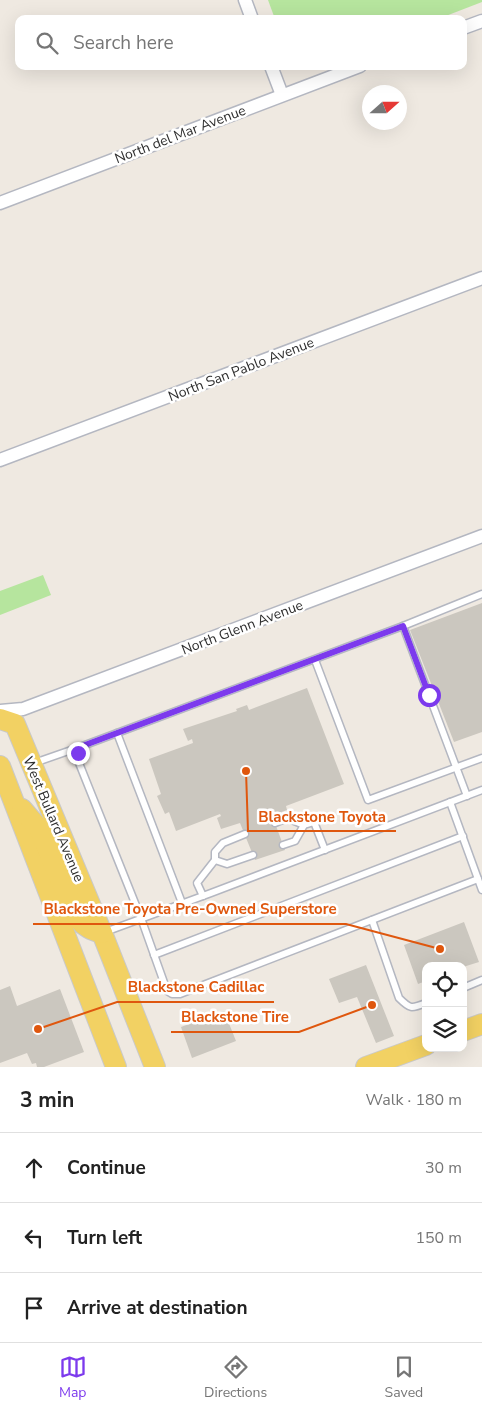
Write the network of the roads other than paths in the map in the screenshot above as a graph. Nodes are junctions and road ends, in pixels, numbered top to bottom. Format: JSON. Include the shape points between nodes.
{"nodes":[{"id":1,"x":245,"y":0,"type":"edge"},
{"id":2,"x":251,"y":15,"type":"edge"},
{"id":3,"x":482,"y":21,"type":"edge"},
{"id":4,"x":467,"y":27,"type":"edge"},
{"id":5,"x":273,"y":70,"type":"edge"},
{"id":6,"x":349,"y":70,"type":"edge"},
{"id":7,"x":282,"y":95,"type":"junction"},
{"id":8,"x":0,"y":203,"type":"edge"},
{"id":9,"x":482,"y":278,"type":"edge"},
{"id":10,"x":0,"y":460,"type":"edge"},
{"id":11,"x":482,"y":536,"type":"edge"},
{"id":12,"x":482,"y":594,"type":"edge"},
{"id":13,"x":403,"y":626,"type":"junction"},
{"id":14,"x":315,"y":660,"type":"junction"},
{"id":15,"x":0,"y":711,"type":"edge"},
{"id":16,"x":0,"y":719,"type":"edge"},
{"id":17,"x":117,"y":733,"type":"junction"},
{"id":18,"x":77,"y":748,"type":"junction"},
{"id":19,"x":482,"y":758,"type":"edge"},
{"id":20,"x":31,"y":764,"type":"junction"},
{"id":21,"x":0,"y":766,"type":"edge"},
{"id":22,"x":456,"y":768,"type":"junction"},
{"id":23,"x":482,"y":790,"type":"edge"},
{"id":24,"x":467,"y":796,"type":"junction"},
{"id":25,"x":12,"y":798,"type":"junction"},
{"id":26,"x":450,"y":802,"type":"junction"},
{"id":27,"x":275,"y":823,"type":"dead end"},
{"id":28,"x":304,"y":825,"type":"junction"},
{"id":29,"x":245,"y":834,"type":"dead end"},
{"id":30,"x":463,"y":836,"type":"junction"},
{"id":31,"x":283,"y":845,"type":"dead end"},
{"id":32,"x":325,"y":850,"type":"junction"},
{"id":33,"x":253,"y":855,"type":"dead end"},
{"id":34,"x":215,"y":860,"type":"junction"},
{"id":35,"x":478,"y":879,"type":"junction"},
{"id":36,"x":482,"y":890,"type":"edge"},
{"id":37,"x":203,"y":896,"type":"junction"},
{"id":38,"x":182,"y":903,"type":"junction"},
{"id":39,"x":141,"y":918,"type":"junction"},
{"id":40,"x":372,"y":920,"type":"junction"},
{"id":41,"x":102,"y":933,"type":"junction"},
{"id":42,"x":154,"y":955,"type":"junction"},
{"id":43,"x":482,"y":980,"type":"edge"},
{"id":44,"x":467,"y":986,"type":"edge"},
{"id":45,"x":422,"y":1005,"type":"edge"},
{"id":46,"x":482,"y":1024,"type":"edge"},
{"id":47,"x":467,"y":1029,"type":"edge"},
{"id":48,"x":422,"y":1046,"type":"edge"},
{"id":49,"x":116,"y":1067,"type":"edge"},
{"id":50,"x":155,"y":1067,"type":"edge"},
{"id":51,"x":366,"y":1067,"type":"edge"}],
"edges":[{"from":1,"to":2,"type":"street"},
{"from":3,"to":4,"type":"street"},
{"from":5,"to":7,"type":"street"},
{"from":6,"to":7,"type":"street","name":"North del Mar Avenue"},
{"from":7,"to":8,"type":"street","name":"North del Mar Avenue"},
{"from":9,"to":10,"type":"street","name":"North San Pablo Avenue"},
{"from":11,"to":15,"type":"street","name":"North Glenn Avenue","via":[[24,709]]},
{"from":12,"to":13,"type":"lane"},
{"from":13,"to":14,"type":"lane"},
{"from":13,"to":22,"type":"lane"},
{"from":14,"to":17,"type":"lane"},
{"from":14,"to":22,"type":"lane","via":[[368,800]]},
{"from":16,"to":20,"type":"main road","name":"West Bullard Avenue","via":[[15,724]]},
{"from":17,"to":18,"type":"lane"},
{"from":17,"to":38,"type":"lane"},
{"from":18,"to":20,"type":"lane"},
{"from":18,"to":39,"type":"lane","via":[[79,763]]},
{"from":19,"to":22,"type":"lane"},
{"from":20,"to":41,"type":"main road","name":"West Bullard Avenue"},
{"from":21,"to":25,"type":"main road"},
{"from":22,"to":24,"type":"lane"},
{"from":23,"to":24,"type":"lane"},
{"from":24,"to":26,"type":"lane"},
{"from":25,"to":41,"type":"main road","via":[[40,830],[78,919],[90,930]]},
{"from":25,"to":49,"type":"main road"},
{"from":26,"to":30,"type":"lane"},
{"from":26,"to":32,"type":"lane"},
{"from":27,"to":28,"type":"lane","via":[[287,818]]},
{"from":28,"to":31,"type":"lane","via":[[294,841]]},
{"from":28,"to":32,"type":"lane","via":[[314,822]]},
{"from":29,"to":34,"type":"lane","via":[[223,843],[215,852]]},
{"from":30,"to":35,"type":"lane"},
{"from":30,"to":42,"type":"lane"},
{"from":32,"to":37,"type":"lane"},
{"from":33,"to":34,"type":"lane","via":[[227,864]]},
{"from":34,"to":37,"type":"lane","via":[[197,883]]},
{"from":35,"to":36,"type":"lane"},
{"from":35,"to":40,"type":"lane"},
{"from":37,"to":38,"type":"lane"},
{"from":38,"to":39,"type":"lane"},
{"from":39,"to":41,"type":"lane"},
{"from":39,"to":42,"type":"lane"},
{"from":40,"to":42,"type":"lane","via":[[180,994],[167,991]]},
{"from":40,"to":45,"type":"lane","via":[[399,998],[408,1007]]},
{"from":41,"to":50,"type":"main road","name":"West Bullard Avenue"},
{"from":43,"to":44,"type":"lane"},
{"from":46,"to":47,"type":"main road"},
{"from":48,"to":51,"type":"main road"}]}
